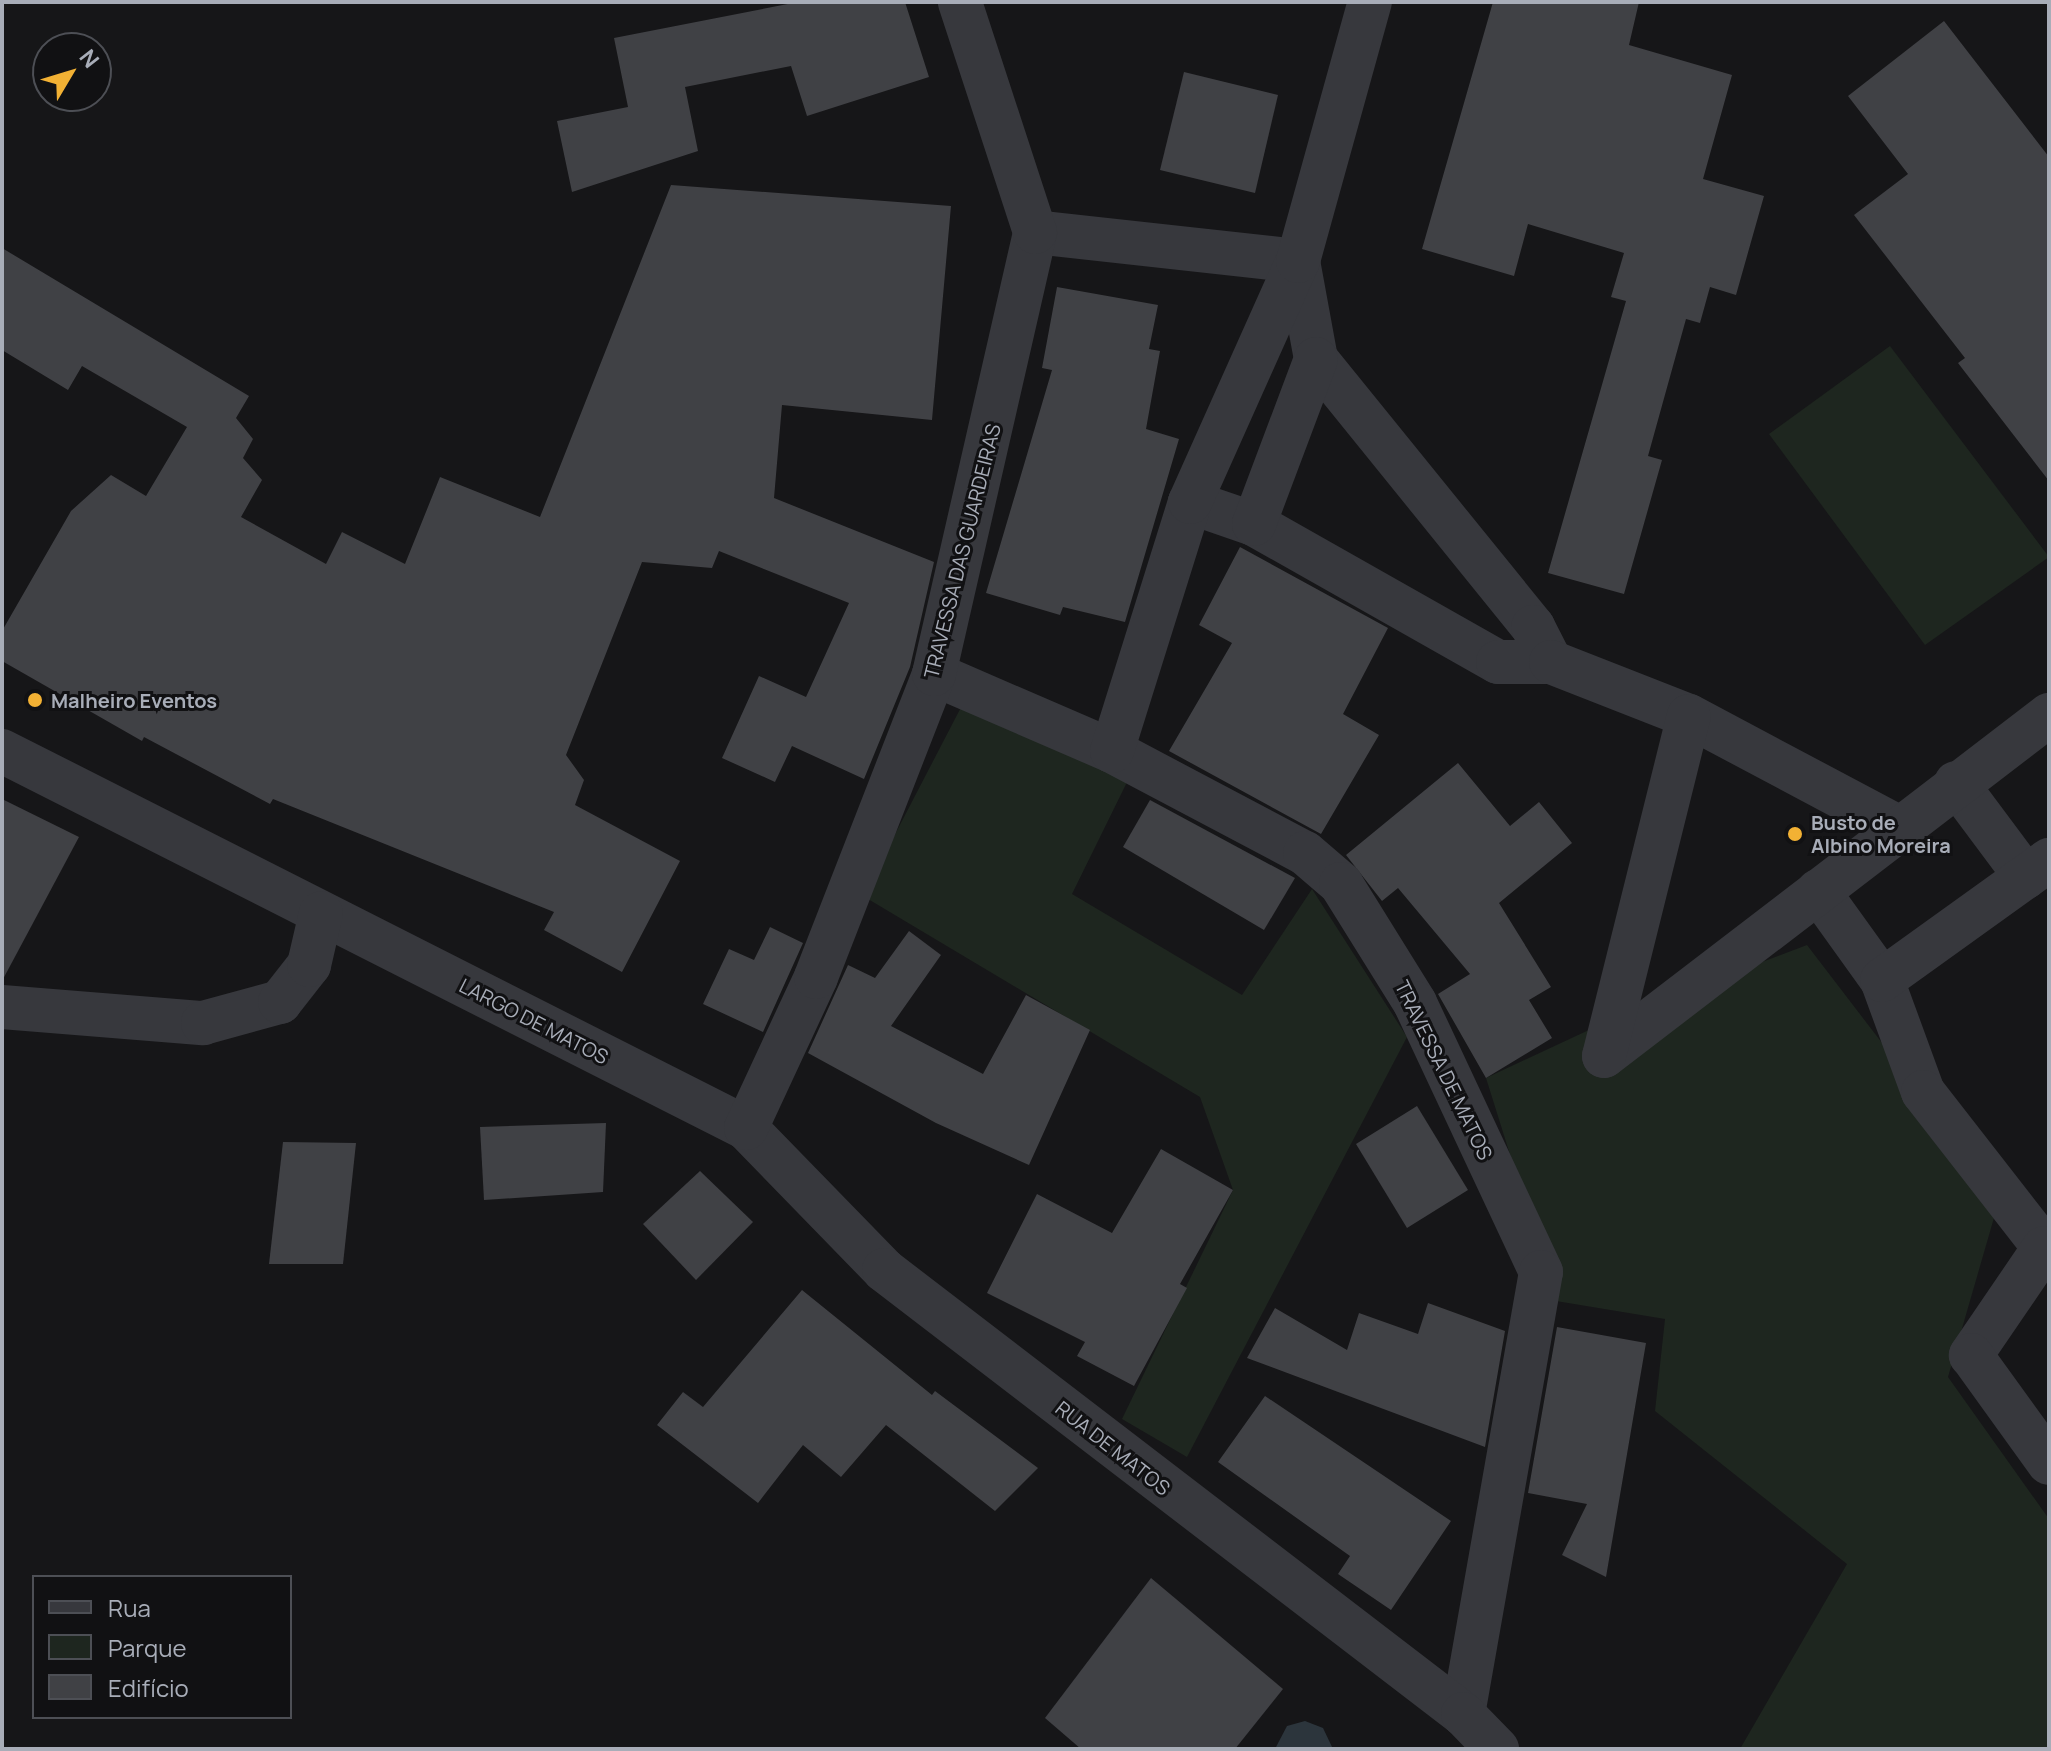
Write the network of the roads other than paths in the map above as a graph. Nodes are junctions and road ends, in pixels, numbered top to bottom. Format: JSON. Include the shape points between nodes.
{"nodes":[{"id":1,"x":960,"y":2,"type":"edge"},
{"id":2,"x":1370,"y":2,"type":"edge"},
{"id":3,"x":1035,"y":232,"type":"junction"},
{"id":4,"x":1298,"y":261,"type":"junction"},
{"id":5,"x":1316,"y":359,"type":"junction"},
{"id":6,"x":1190,"y":502,"type":"junction"},
{"id":7,"x":1254,"y":524,"type":"junction"},
{"id":8,"x":1551,"y":662,"type":"junction"},
{"id":9,"x":934,"y":674,"type":"junction"},
{"id":10,"x":2049,"y":715,"type":"edge"},
{"id":11,"x":1689,"y":716,"type":"junction"},
{"id":12,"x":2,"y":751,"type":"edge"},
{"id":13,"x":1112,"y":751,"type":"junction"},
{"id":14,"x":1956,"y":783,"type":"junction"},
{"id":15,"x":1898,"y":827,"type":"junction"},
{"id":16,"x":2037,"y":868,"type":"edge"},
{"id":17,"x":1818,"y":891,"type":"junction"},
{"id":18,"x":321,"y":913,"type":"junction"},
{"id":19,"x":1882,"y":980,"type":"junction"},
{"id":20,"x":2,"y":1007,"type":"edge"},
{"id":21,"x":746,"y":1128,"type":"junction"},
{"id":22,"x":2046,"y":1251,"type":"edge"},
{"id":23,"x":2049,"y":1463,"type":"edge"},
{"id":24,"x":1463,"y":1714,"type":"junction"},
{"id":25,"x":1497,"y":1749,"type":"edge"}],
"edges":[{"from":1,"to":3,"type":"street"},
{"from":2,"to":4,"type":"street"},
{"from":3,"to":4,"type":"street"},
{"from":3,"to":9,"type":"street","name":"TRAVESSA DAS GUARDEIRAS"},
{"from":4,"to":5,"type":"street"},
{"from":4,"to":6,"type":"street"},
{"from":5,"to":7,"type":"street"},
{"from":5,"to":8,"type":"street","via":[[1533,627]]},
{"from":6,"to":7,"type":"street"},
{"from":6,"to":13,"type":"street"},
{"from":7,"to":8,"type":"street","via":[[1498,662]]},
{"from":8,"to":11,"type":"street"},
{"from":9,"to":13,"type":"street","name":"TRAVESSA DE MATOS"},
{"from":9,"to":21,"type":"street","name":"TRAVESSA DAS GUARDEIRAS","via":[[816,977]]},
{"from":10,"to":14,"type":"street"},
{"from":11,"to":15,"type":"street"},
{"from":11,"to":17,"type":"street","via":[[1604,1056]]},
{"from":12,"to":18,"type":"street","name":"LARGO DE MATOS"},
{"from":13,"to":24,"type":"street","name":"TRAVESSA DE MATOS","via":[[1305,853],[1341,884],[1415,1003],[1541,1272]]},
{"from":14,"to":15,"type":"street"},
{"from":14,"to":16,"type":"street"},
{"from":15,"to":17,"type":"street"},
{"from":16,"to":19,"type":"street"},
{"from":17,"to":19,"type":"street"},
{"from":18,"to":20,"type":"street","via":[[309,965],[280,1002],[203,1023]]},
{"from":18,"to":21,"type":"street","name":"LARGO DE MATOS"},
{"from":19,"to":22,"type":"street","via":[[1923,1092]]},
{"from":21,"to":24,"type":"street","name":"RUA DE MATOS","via":[[884,1270]]},
{"from":22,"to":23,"type":"street","via":[[1971,1355]]},
{"from":24,"to":25,"type":"street","name":"RUA DE MATOS"}]}
